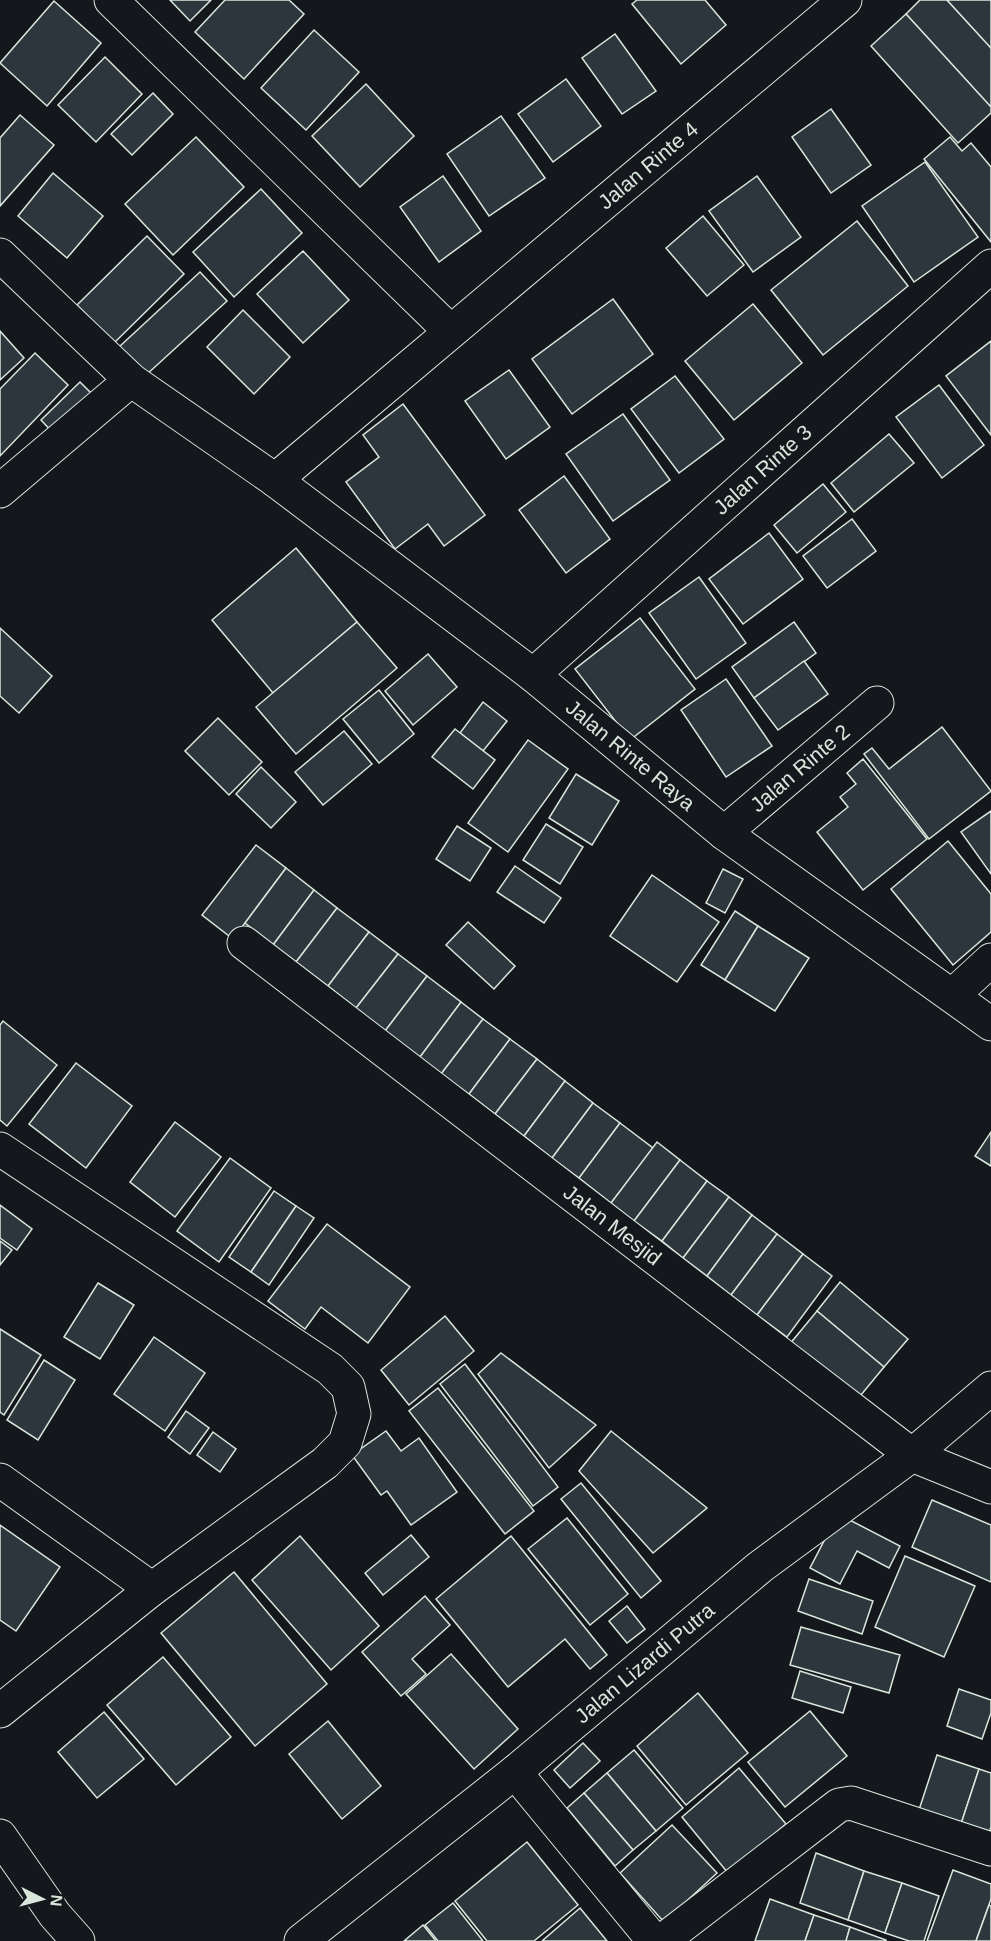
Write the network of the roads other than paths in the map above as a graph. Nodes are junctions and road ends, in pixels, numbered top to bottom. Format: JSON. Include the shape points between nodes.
{"nodes":[{"id":1,"x":111,"y":0,"type":"edge"},
{"id":2,"x":845,"y":0,"type":"edge"},
{"id":3,"x":0,"y":255,"type":"edge"},
{"id":4,"x":991,"y":266,"type":"edge"},
{"id":5,"x":450,"y":331,"type":"junction"},
{"id":6,"x":131,"y":380,"type":"junction"},
{"id":7,"x":274,"y":480,"type":"junction"},
{"id":8,"x":0,"y":491,"type":"edge"},
{"id":9,"x":532,"y":675,"type":"junction"},
{"id":10,"x":877,"y":703,"type":"dead end"},
{"id":11,"x":724,"y":833,"type":"junction"},
{"id":12,"x":244,"y":943,"type":"dead end"},
{"id":13,"x":991,"y":960,"type":"edge"},
{"id":14,"x":953,"y":995,"type":"junction"},
{"id":15,"x":991,"y":1024,"type":"edge"},
{"id":16,"x":0,"y":1149,"type":"edge"},
{"id":17,"x":991,"y":1388,"type":"edge"},
{"id":18,"x":912,"y":1455,"type":"junction"},
{"id":19,"x":0,"y":1480,"type":"edge"},
{"id":20,"x":991,"y":1487,"type":"edge"},
{"id":21,"x":152,"y":1589,"type":"junction"},
{"id":22,"x":0,"y":1711,"type":"edge"},
{"id":23,"x":516,"y":1772,"type":"junction"},
{"id":24,"x":0,"y":1836,"type":"edge"},
{"id":25,"x":991,"y":1849,"type":"edge"},
{"id":26,"x":78,"y":1941,"type":"edge"},
{"id":27,"x":301,"y":1941,"type":"edge"},
{"id":28,"x":654,"y":1941,"type":"edge"},
{"id":29,"x":662,"y":1941,"type":"edge"}],
"edges":[{"from":1,"to":5,"type":"street"},
{"from":2,"to":5,"type":"street","name":"Jalan Rinte 4"},
{"from":3,"to":6,"type":"street","name":"Jalan Rinte Raya"},
{"from":4,"to":9,"type":"street","name":"Jalan Rinte 3"},
{"from":5,"to":7,"type":"street","name":"Jalan Rinte 4"},
{"from":6,"to":7,"type":"street","name":"Jalan Rinte Raya"},
{"from":6,"to":8,"type":"street"},
{"from":7,"to":9,"type":"street","name":"Jalan Rinte Raya"},
{"from":9,"to":11,"type":"street","name":"Jalan Rinte Raya"},
{"from":10,"to":11,"type":"street","name":"Jalan Rinte 2"},
{"from":11,"to":14,"type":"street","name":"Jalan Rinte Raya"},
{"from":12,"to":18,"type":"street","name":"Jalan Mesjid"},
{"from":13,"to":14,"type":"street"},
{"from":14,"to":15,"type":"street","name":"Jalan Rinte Raya"},
{"from":16,"to":21,"type":"street","via":[[330,1369],[348,1387],[354,1414],[345,1443],[275,1502]]},
{"from":17,"to":18,"type":"street","name":"Jalan Lizardi Putra"},
{"from":18,"to":20,"type":"street","name":"Jalan Mesjid"},
{"from":18,"to":23,"type":"street","name":"Jalan Lizardi Putra","via":[[760,1567]]},
{"from":19,"to":21,"type":"street"},
{"from":21,"to":22,"type":"street"},
{"from":23,"to":27,"type":"street","name":"Jalan Lizardi Putra"},
{"from":23,"to":28,"type":"street"},
{"from":24,"to":26,"type":"street"},
{"from":25,"to":29,"type":"street","via":[[851,1803],[839,1805]]}]}
